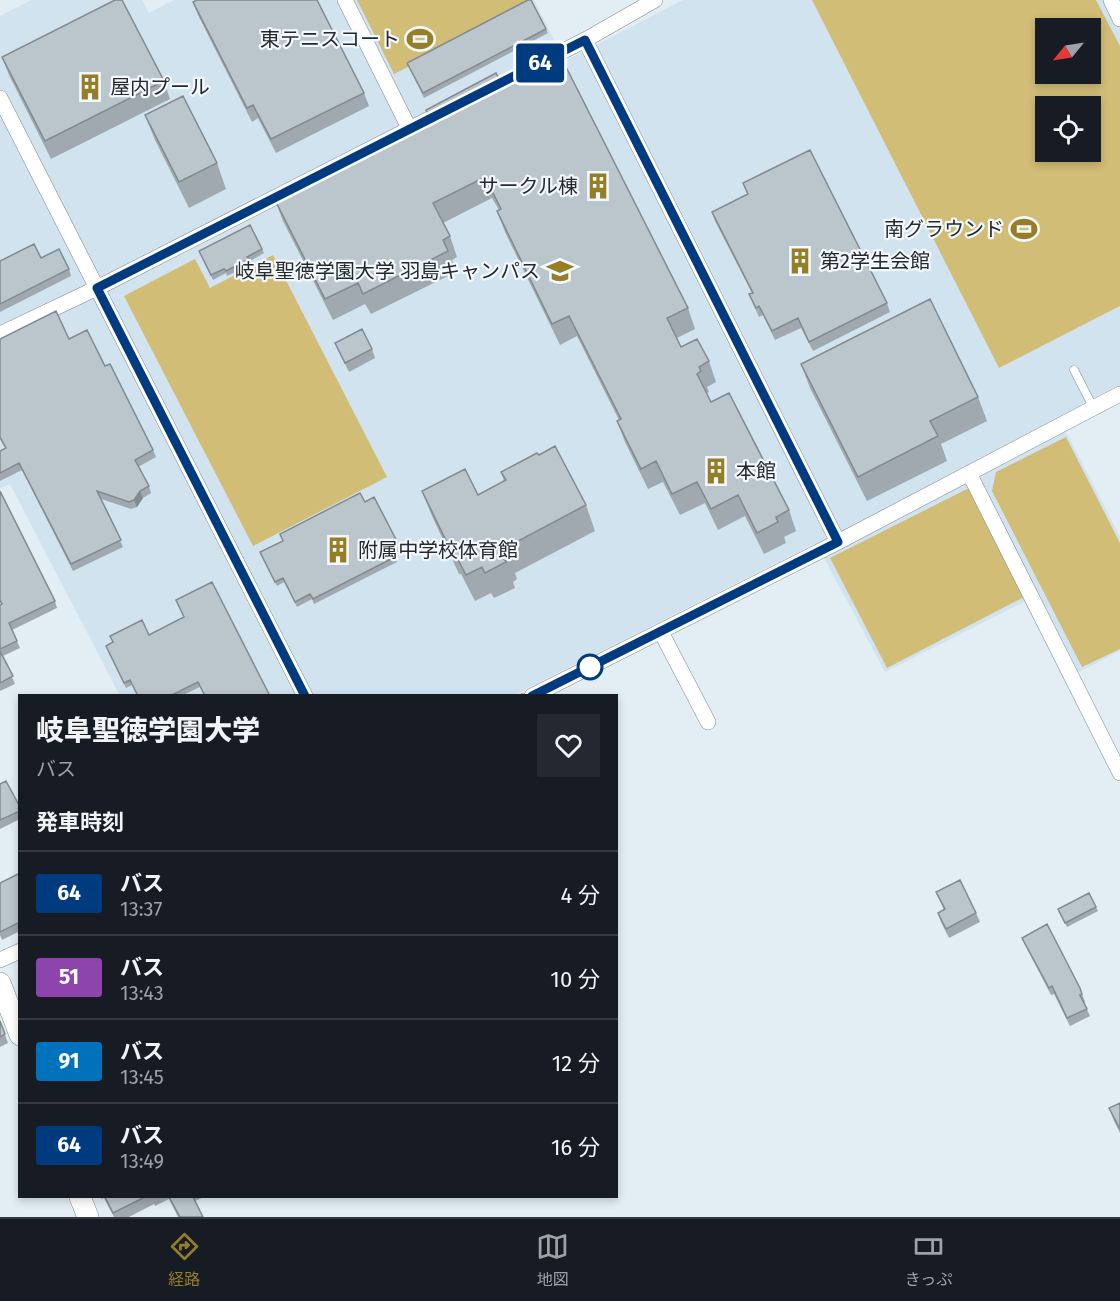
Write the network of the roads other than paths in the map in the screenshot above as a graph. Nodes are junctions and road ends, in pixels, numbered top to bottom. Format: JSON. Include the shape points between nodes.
{"nodes":[{"id":1,"x":345,"y":0,"type":"edge"},
{"id":2,"x":656,"y":0,"type":"edge"},
{"id":3,"x":1110,"y":0,"type":"edge"},
{"id":4,"x":1120,"y":19,"type":"edge"},
{"id":5,"x":585,"y":40,"type":"junction"},
{"id":6,"x":512,"y":77,"type":"edge"},
{"id":7,"x":0,"y":98,"type":"edge"},
{"id":8,"x":450,"y":108,"type":"edge"},
{"id":9,"x":409,"y":128,"type":"junction"},
{"id":10,"x":97,"y":288,"type":"junction"},
{"id":11,"x":0,"y":334,"type":"edge"},
{"id":12,"x":1074,"y":370,"type":"dead end"},
{"id":13,"x":1120,"y":393,"type":"edge"},
{"id":14,"x":1093,"y":407,"type":"junction"},
{"id":15,"x":969,"y":473,"type":"junction"},
{"id":16,"x":838,"y":542,"type":"junction"},
{"id":17,"x":661,"y":632,"type":"junction"},
{"id":18,"x":304,"y":694,"type":"edge"},
{"id":19,"x":536,"y":694,"type":"edge"},
{"id":20,"x":708,"y":722,"type":"dead end"},
{"id":21,"x":1120,"y":773,"type":"edge"},
{"id":22,"x":18,"y":952,"type":"edge"},
{"id":23,"x":0,"y":960,"type":"edge"},
{"id":24,"x":0,"y":983,"type":"edge"},
{"id":25,"x":18,"y":1030,"type":"edge"},
{"id":26,"x":80,"y":1198,"type":"edge"},
{"id":27,"x":88,"y":1217,"type":"edge"}],
"edges":[{"from":1,"to":9,"type":"street"},
{"from":2,"to":5,"type":"street"},
{"from":3,"to":4,"type":"street"},
{"from":5,"to":6,"type":"street"},
{"from":5,"to":16,"type":"street"},
{"from":7,"to":10,"type":"street"},
{"from":8,"to":9,"type":"street"},
{"from":9,"to":10,"type":"street"},
{"from":10,"to":11,"type":"street"},
{"from":10,"to":18,"type":"street"},
{"from":12,"to":14,"type":"lane"},
{"from":13,"to":14,"type":"street"},
{"from":14,"to":15,"type":"street"},
{"from":15,"to":16,"type":"street"},
{"from":15,"to":21,"type":"street"},
{"from":16,"to":17,"type":"street"},
{"from":17,"to":19,"type":"street"},
{"from":17,"to":20,"type":"street"},
{"from":22,"to":23,"type":"street"},
{"from":24,"to":25,"type":"street"},
{"from":26,"to":27,"type":"street"}]}
